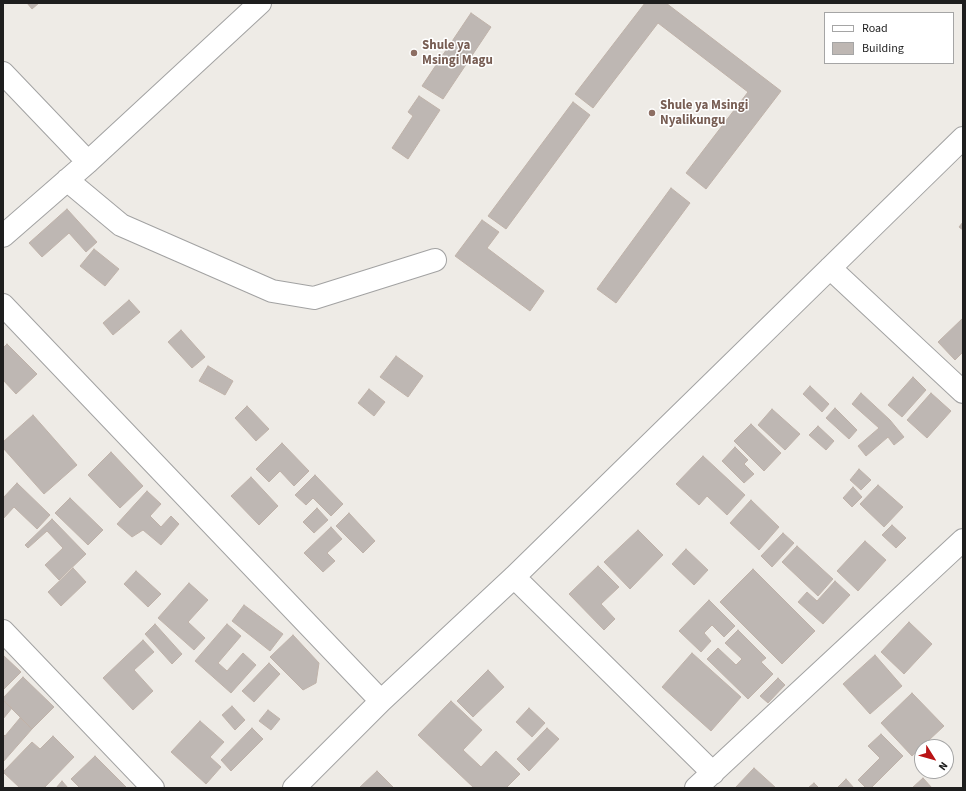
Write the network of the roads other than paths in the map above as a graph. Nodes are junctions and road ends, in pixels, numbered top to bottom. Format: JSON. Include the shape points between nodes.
{"nodes":[{"id":1,"x":260,"y":3,"type":"edge"},
{"id":2,"x":3,"y":73,"type":"edge"},
{"id":3,"x":963,"y":138,"type":"edge"},
{"id":4,"x":88,"y":162,"type":"junction"},
{"id":5,"x":67,"y":180,"type":"junction"},
{"id":6,"x":3,"y":236,"type":"edge"},
{"id":7,"x":435,"y":260,"type":"dead end"},
{"id":8,"x":830,"y":268,"type":"junction"},
{"id":9,"x":3,"y":305,"type":"edge"},
{"id":10,"x":963,"y":392,"type":"edge"},
{"id":11,"x":963,"y":541,"type":"edge"},
{"id":12,"x":514,"y":577,"type":"junction"},
{"id":13,"x":3,"y":631,"type":"edge"},
{"id":14,"x":381,"y":701,"type":"junction"},
{"id":15,"x":713,"y":773,"type":"junction"},
{"id":16,"x":153,"y":788,"type":"edge"},
{"id":17,"x":294,"y":788,"type":"edge"},
{"id":18,"x":696,"y":788,"type":"edge"}],
"edges":[{"from":1,"to":4,"type":"street"},
{"from":2,"to":4,"type":"street"},
{"from":3,"to":8,"type":"street"},
{"from":4,"to":5,"type":"street"},
{"from":5,"to":6,"type":"street"},
{"from":5,"to":7,"type":"street","via":[[122,225],[272,291],[314,298]]},
{"from":8,"to":10,"type":"street"},
{"from":8,"to":12,"type":"street"},
{"from":9,"to":14,"type":"street"},
{"from":11,"to":15,"type":"street"},
{"from":12,"to":14,"type":"street"},
{"from":12,"to":15,"type":"street"},
{"from":13,"to":16,"type":"street"},
{"from":14,"to":17,"type":"street"},
{"from":15,"to":18,"type":"street"}]}
